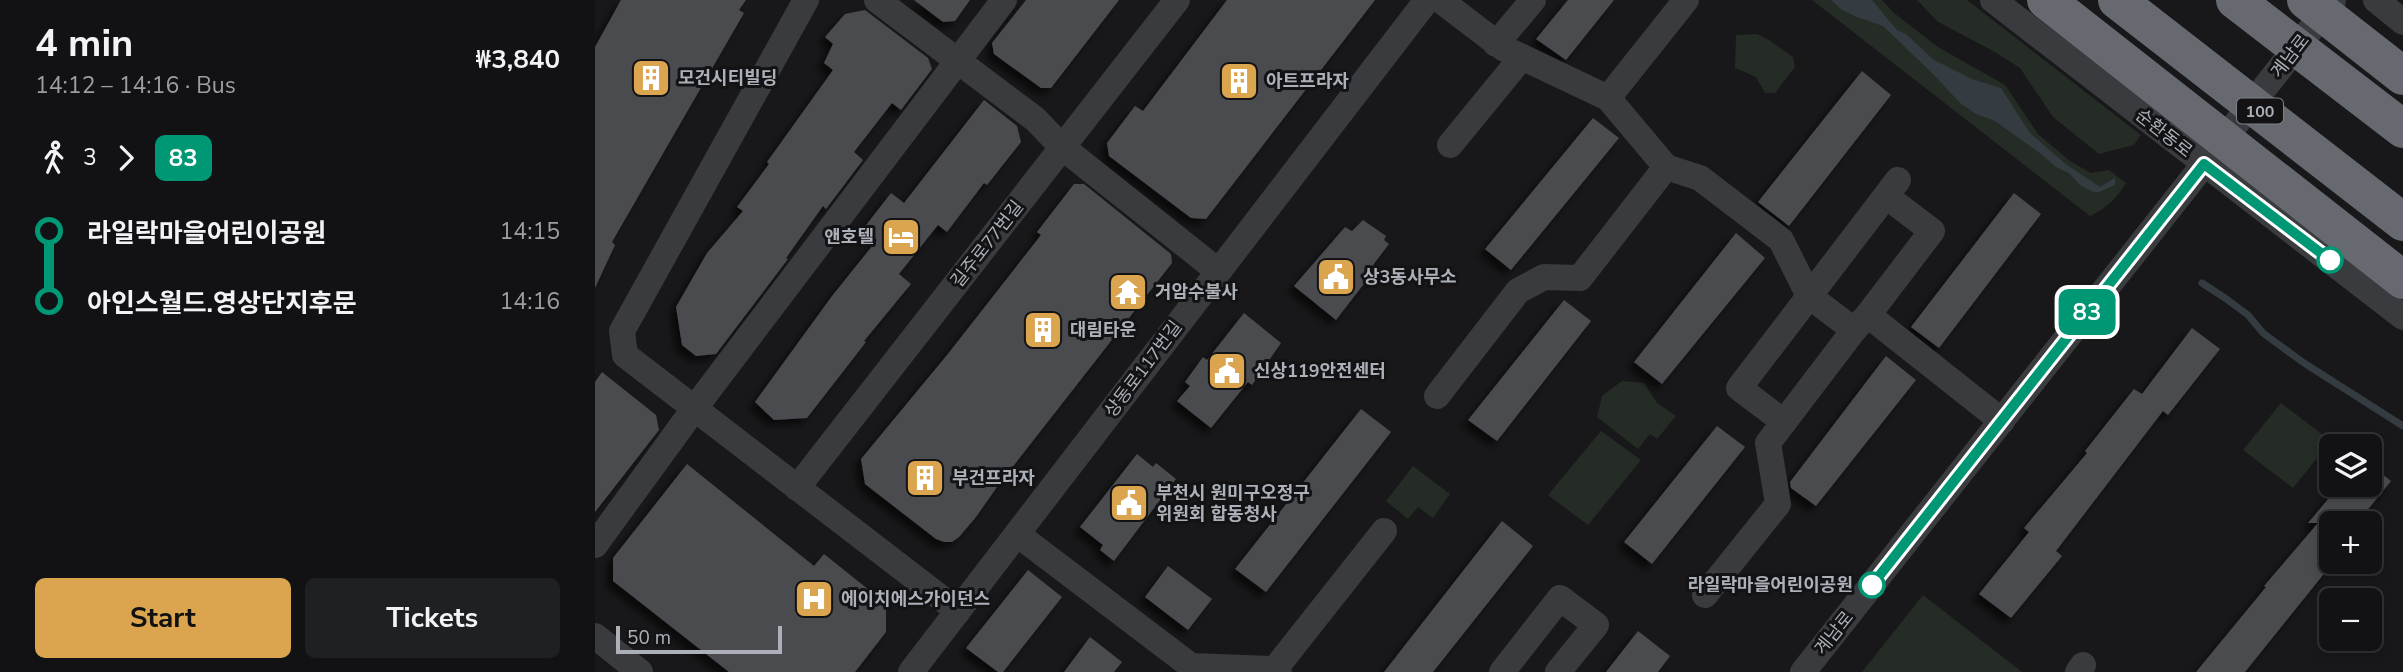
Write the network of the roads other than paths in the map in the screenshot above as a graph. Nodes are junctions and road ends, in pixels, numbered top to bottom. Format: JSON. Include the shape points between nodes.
{"nodes":[{"id":1,"x":877,"y":0,"type":"edge"},
{"id":2,"x":1004,"y":0,"type":"edge"},
{"id":3,"x":1177,"y":0,"type":"edge"},
{"id":4,"x":1427,"y":0,"type":"edge"},
{"id":5,"x":1440,"y":0,"type":"edge"},
{"id":6,"x":1533,"y":0,"type":"edge"},
{"id":7,"x":1686,"y":0,"type":"edge"},
{"id":8,"x":1993,"y":0,"type":"edge"},
{"id":9,"x":2046,"y":0,"type":"edge"},
{"id":10,"x":2117,"y":0,"type":"edge"},
{"id":11,"x":2235,"y":0,"type":"edge"},
{"id":12,"x":2306,"y":0,"type":"edge"},
{"id":13,"x":2334,"y":0,"type":"edge"},
{"id":14,"x":2376,"y":0,"type":"edge"},
{"id":15,"x":803,"y":1,"type":"edge"},
{"id":16,"x":2403,"y":22,"type":"edge"},
{"id":17,"x":1496,"y":44,"type":"junction"},
{"id":18,"x":1522,"y":57,"type":"junction"},
{"id":19,"x":958,"y":61,"type":"junction"},
{"id":20,"x":2403,"y":76,"type":"edge"},
{"id":21,"x":1608,"y":98,"type":"junction"},
{"id":22,"x":2403,"y":129,"type":"edge"},
{"id":23,"x":1450,"y":145,"type":"dead end"},
{"id":24,"x":1062,"y":147,"type":"junction"},
{"id":25,"x":2204,"y":164,"type":"junction"},
{"id":26,"x":1666,"y":167,"type":"junction"},
{"id":27,"x":2403,"y":222,"type":"edge"},
{"id":28,"x":1218,"y":271,"type":"junction"},
{"id":29,"x":2403,"y":280,"type":"edge"},
{"id":30,"x":1809,"y":296,"type":"junction"},
{"id":31,"x":2403,"y":317,"type":"edge"},
{"id":32,"x":1861,"y":323,"type":"junction"},
{"id":33,"x":1437,"y":396,"type":"dead end"},
{"id":34,"x":694,"y":409,"type":"junction"},
{"id":35,"x":2002,"y":421,"type":"junction"},
{"id":36,"x":1784,"y":422,"type":"junction"},
{"id":37,"x":797,"y":488,"type":"junction"},
{"id":38,"x":1384,"y":531,"type":"dead end"},
{"id":39,"x":1017,"y":534,"type":"junction"},
{"id":40,"x":595,"y":545,"type":"edge"},
{"id":41,"x":1705,"y":595,"type":"dead end"},
{"id":42,"x":958,"y":611,"type":"junction"},
{"id":43,"x":595,"y":636,"type":"edge"},
{"id":44,"x":1189,"y":669,"type":"edge"},
{"id":45,"x":1277,"y":670,"type":"edge"},
{"id":46,"x":641,"y":672,"type":"edge"},
{"id":47,"x":911,"y":672,"type":"edge"},
{"id":48,"x":1502,"y":672,"type":"edge"},
{"id":49,"x":1558,"y":672,"type":"edge"},
{"id":50,"x":1803,"y":672,"type":"edge"}],
"edges":[{"from":1,"to":19,"type":"street"},
{"from":2,"to":19,"type":"street"},
{"from":3,"to":24,"type":"street","name":"길주로77번길"},
{"from":4,"to":28,"type":"street","name":"상동로117번길"},
{"from":5,"to":17,"type":"street"},
{"from":6,"to":17,"type":"street"},
{"from":7,"to":21,"type":"street"},
{"from":8,"to":25,"type":"street","name":"순환동로"},
{"from":9,"to":29,"type":"highway"},
{"from":10,"to":27,"type":"highway","number":"100"},
{"from":11,"to":22,"type":"highway"},
{"from":12,"to":20,"type":"highway"},
{"from":13,"to":25,"type":"street","name":"계남로"},
{"from":14,"to":16,"type":"street"},
{"from":15,"to":34,"type":"street","via":[[622,331],[625,355]]},
{"from":17,"to":18,"type":"street"},
{"from":18,"to":21,"type":"street"},
{"from":18,"to":23,"type":"street"},
{"from":19,"to":24,"type":"street","via":[[1035,119]]},
{"from":19,"to":34,"type":"street"},
{"from":21,"to":26,"type":"street"},
{"from":24,"to":28,"type":"street"},
{"from":24,"to":37,"type":"street","name":"길주로77번길"},
{"from":25,"to":31,"type":"street","name":"순환동로"},
{"from":25,"to":35,"type":"street","name":"계남로"},
{"from":26,"to":30,"type":"street","via":[[1700,178],[1780,240]]},
{"from":26,"to":33,"type":"street","via":[[1580,278],[1544,277],[1518,291]]},
{"from":28,"to":39,"type":"street","name":"상동로117번길"},
{"from":30,"to":32,"type":"street"},
{"from":30,"to":32,"type":"street","via":[[1892,188],[1932,231]]},
{"from":30,"to":36,"type":"street","via":[[1739,388]]},
{"from":32,"to":35,"type":"street"},
{"from":32,"to":36,"type":"street"},
{"from":34,"to":37,"type":"street"},
{"from":34,"to":40,"type":"street"},
{"from":35,"to":50,"type":"street","name":"계남로"},
{"from":36,"to":41,"type":"street","via":[[1768,443],[1778,504]]},
{"from":37,"to":42,"type":"street"},
{"from":38,"to":45,"type":"street"},
{"from":39,"to":42,"type":"street","name":"상동로117번길"},
{"from":39,"to":44,"type":"street"},
{"from":42,"to":47,"type":"street","name":"상동로117번길"},
{"from":43,"to":46,"type":"street"},
{"from":44,"to":45,"type":"street"},
{"from":48,"to":49,"type":"street","via":[[1560,598],[1596,625]]}]}
